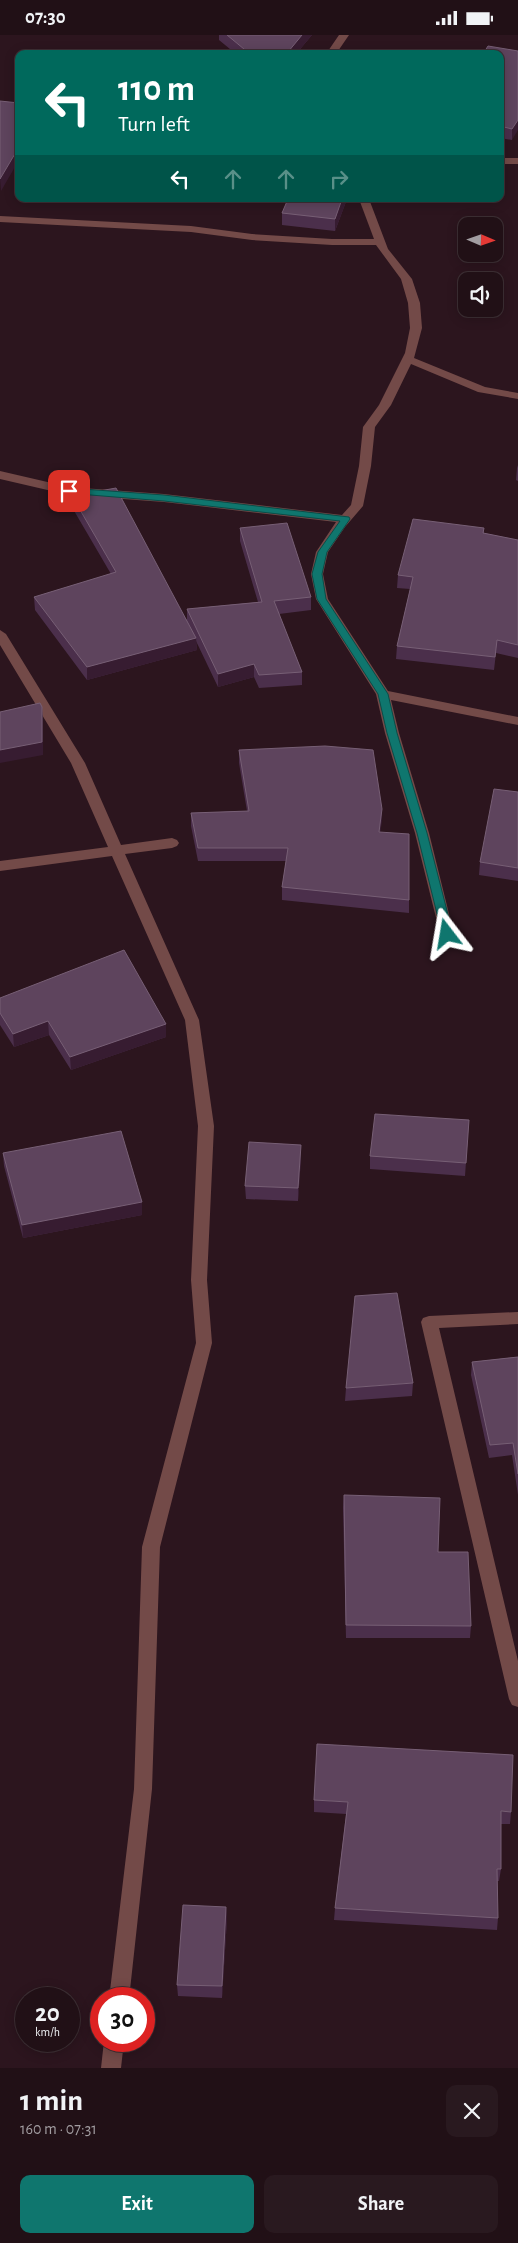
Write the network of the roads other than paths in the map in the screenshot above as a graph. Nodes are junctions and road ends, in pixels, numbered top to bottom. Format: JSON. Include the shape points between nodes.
{"nodes":[{"id":1,"x":344,"y":35,"type":"edge"},
{"id":2,"x":334,"y":50,"type":"edge"},
{"id":3,"x":504,"y":161,"type":"edge"},
{"id":4,"x":518,"y":161,"type":"edge"},
{"id":5,"x":365,"y":202,"type":"edge"},
{"id":6,"x":0,"y":219,"type":"edge"},
{"id":7,"x":380,"y":242,"type":"junction"},
{"id":8,"x":408,"y":359,"type":"junction"},
{"id":9,"x":518,"y":397,"type":"edge"},
{"id":10,"x":0,"y":475,"type":"edge"},
{"id":11,"x":346,"y":519,"type":"junction"},
{"id":12,"x":0,"y":634,"type":"edge"},
{"id":13,"x":383,"y":694,"type":"junction"},
{"id":14,"x":518,"y":721,"type":"edge"},
{"id":15,"x":172,"y":843,"type":"dead end"},
{"id":16,"x":118,"y":850,"type":"junction"},
{"id":17,"x":0,"y":866,"type":"edge"},
{"id":18,"x":447,"y":934,"type":"dead end"},
{"id":19,"x":518,"y":1318,"type":"edge"},
{"id":20,"x":518,"y":1699,"type":"edge"},
{"id":21,"x":120,"y":1987,"type":"edge"},
{"id":22,"x":113,"y":2052,"type":"edge"},
{"id":23,"x":111,"y":2068,"type":"edge"}],
"edges":[{"from":1,"to":2,"type":"street"},
{"from":3,"to":4,"type":"street"},
{"from":5,"to":7,"type":"street"},
{"from":6,"to":7,"type":"street","via":[[191,229],[278,239]]},
{"from":7,"to":8,"type":"street","via":[[406,279],[414,303],[416,328]]},
{"from":8,"to":9,"type":"street","via":[[482,390]]},
{"from":8,"to":11,"type":"street","via":[[385,405],[369,427],[357,506]]},
{"from":10,"to":11,"type":"street","via":[[69,491],[164,498]]},
{"from":11,"to":13,"type":"street","via":[[322,552],[317,574],[322,599]]},
{"from":12,"to":16,"type":"street","via":[[78,763]]},
{"from":13,"to":14,"type":"street"},
{"from":13,"to":18,"type":"street"},
{"from":15,"to":16,"type":"street"},
{"from":16,"to":17,"type":"street"},
{"from":16,"to":21,"type":"street","via":[[192,1020],[206,1126],[199,1280],[204,1343],[152,1547],[143,1789]]},
{"from":19,"to":20,"type":"street","via":[[429,1322]]},
{"from":22,"to":23,"type":"street"}]}
